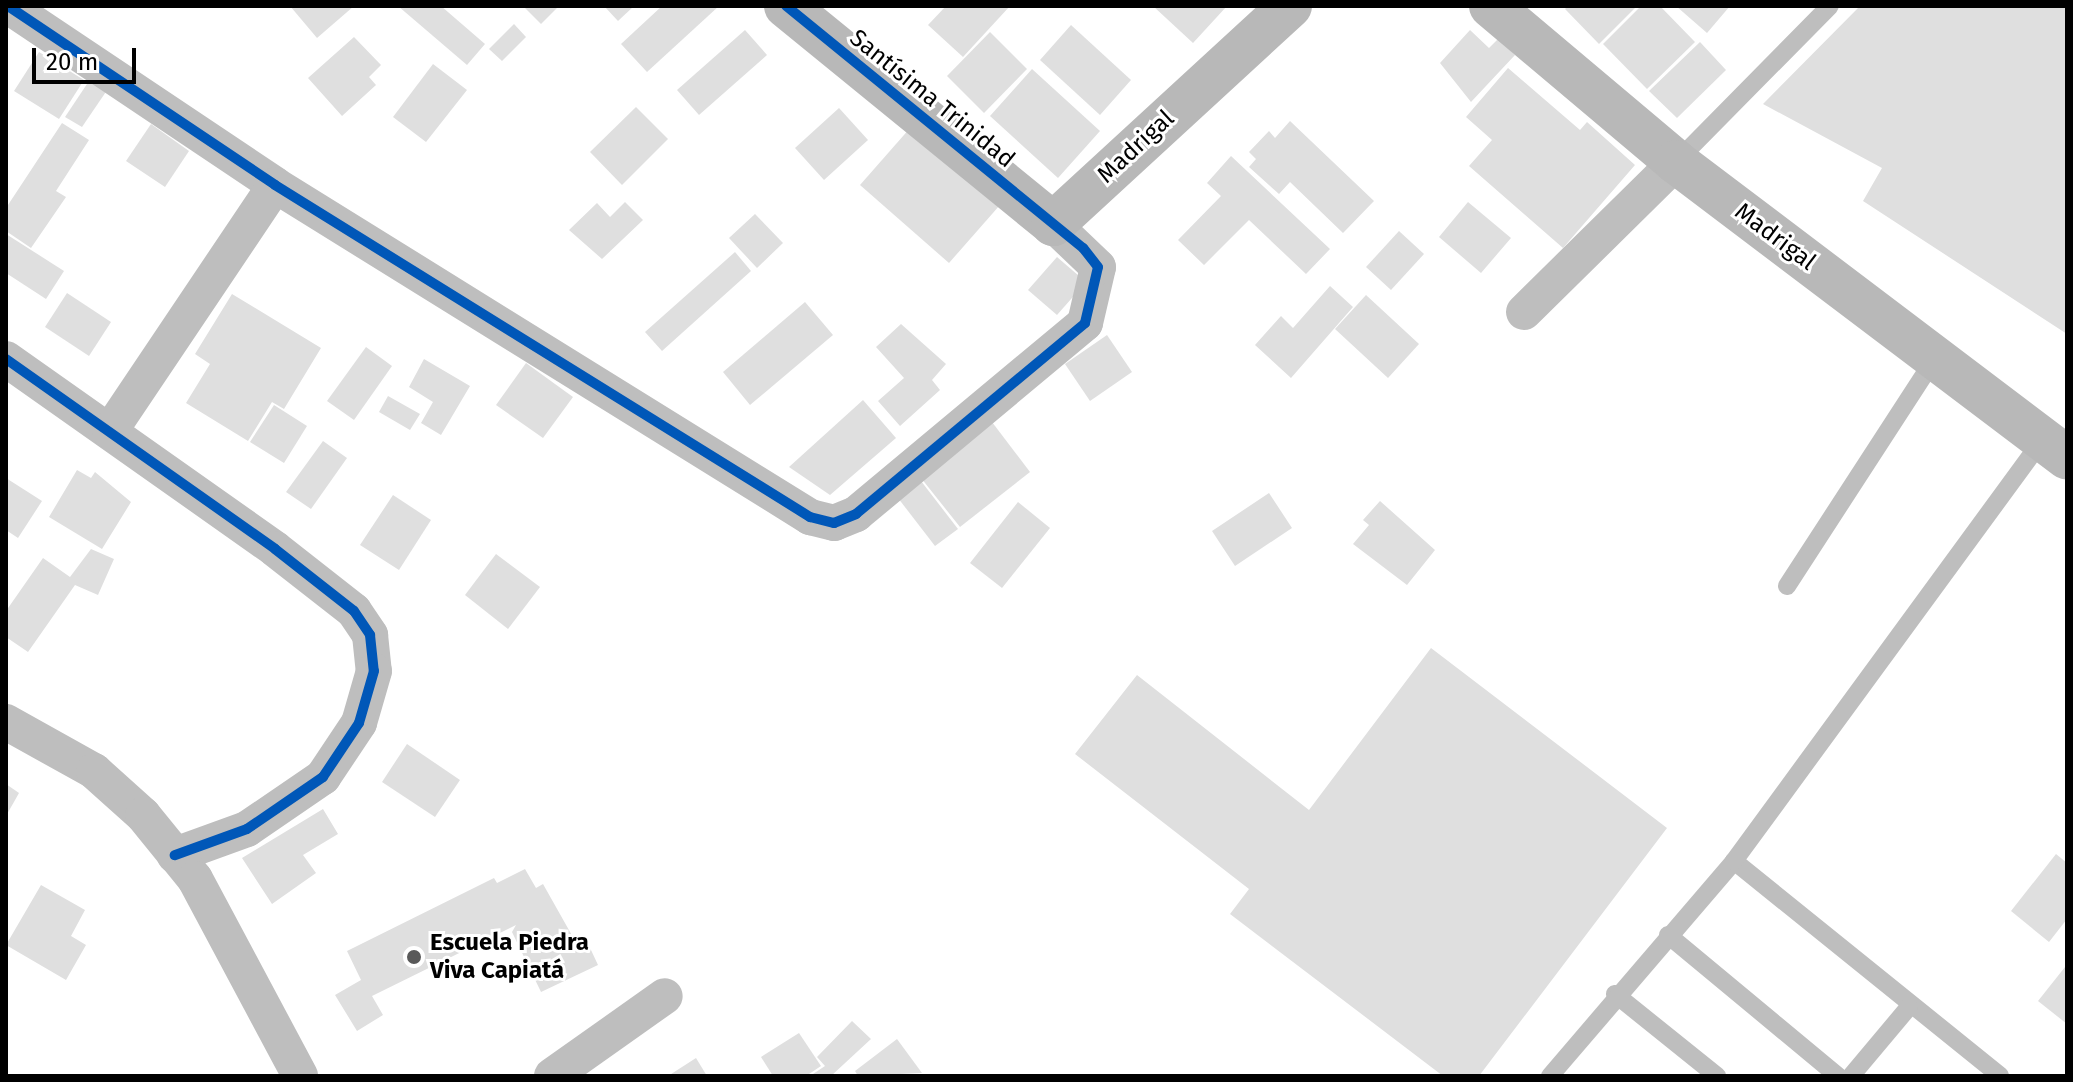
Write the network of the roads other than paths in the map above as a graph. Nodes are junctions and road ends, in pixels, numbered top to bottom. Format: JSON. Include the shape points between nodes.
{"nodes":[{"id":1,"x":8,"y":6,"type":"edge"},
{"id":2,"x":786,"y":6,"type":"edge"},
{"id":3,"x":1290,"y":6,"type":"edge"},
{"id":4,"x":1491,"y":6,"type":"edge"},
{"id":5,"x":1830,"y":6,"type":"edge"},
{"id":6,"x":1676,"y":162,"type":"junction"},
{"id":7,"x":275,"y":185,"type":"junction"},
{"id":8,"x":1053,"y":224,"type":"junction"},
{"id":9,"x":1524,"y":312,"type":"dead end"},
{"id":10,"x":1935,"y":358,"type":"junction"},
{"id":11,"x":6,"y":359,"type":"edge"},
{"id":12,"x":110,"y":431,"type":"junction"},
{"id":13,"x":2055,"y":448,"type":"edge"},
{"id":14,"x":1787,"y":586,"type":"dead end"},
{"id":15,"x":6,"y":722,"type":"edge"},
{"id":16,"x":175,"y":855,"type":"junction"},
{"id":17,"x":1734,"y":861,"type":"junction"},
{"id":18,"x":1668,"y":935,"type":"junction"},
{"id":19,"x":1615,"y":994,"type":"junction"},
{"id":20,"x":665,"y":996,"type":"dead end"},
{"id":21,"x":1909,"y":1007,"type":"junction"},
{"id":22,"x":1561,"y":1072,"type":"edge"},
{"id":23,"x":300,"y":1076,"type":"edge"},
{"id":24,"x":552,"y":1076,"type":"edge"},
{"id":25,"x":1717,"y":1076,"type":"edge"},
{"id":26,"x":1838,"y":1076,"type":"edge"},
{"id":27,"x":1851,"y":1076,"type":"edge"},
{"id":28,"x":2000,"y":1076,"type":"edge"}],
"edges":[{"from":1,"to":7,"type":"street"},
{"from":2,"to":8,"type":"street","name":"Santísima Trinidad"},
{"from":3,"to":8,"type":"street","name":"Madrigal"},
{"from":4,"to":6,"type":"street","name":"Madrigal"},
{"from":5,"to":6,"type":"lane"},
{"from":6,"to":9,"type":"street"},
{"from":6,"to":10,"type":"street","name":"Madrigal"},
{"from":7,"to":8,"type":"street","via":[[810,517],[834,523],[856,514],[1085,323],[1098,267]]},
{"from":7,"to":12,"type":"street"},
{"from":10,"to":13,"type":"street","name":"Madrigal"},
{"from":10,"to":14,"type":"lane"},
{"from":11,"to":12,"type":"street"},
{"from":12,"to":16,"type":"street","via":[[343,602],[370,635],[374,671],[359,723],[323,777],[247,829]]},
{"from":13,"to":17,"type":"lane"},
{"from":15,"to":16,"type":"street","via":[[94,771],[143,815]]},
{"from":16,"to":23,"type":"street","via":[[195,879]]},
{"from":17,"to":18,"type":"lane"},
{"from":17,"to":21,"type":"lane"},
{"from":18,"to":19,"type":"lane"},
{"from":18,"to":26,"type":"lane"},
{"from":19,"to":22,"type":"lane"},
{"from":19,"to":25,"type":"lane"},
{"from":20,"to":24,"type":"street"},
{"from":21,"to":27,"type":"lane"},
{"from":21,"to":28,"type":"lane"}]}
